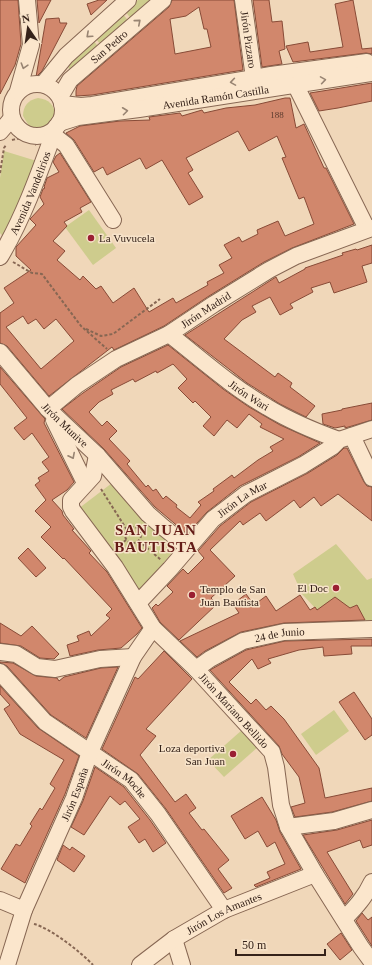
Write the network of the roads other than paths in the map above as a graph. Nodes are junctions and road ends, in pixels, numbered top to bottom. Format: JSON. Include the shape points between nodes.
{"nodes":[{"id":1,"x":27,"y":0,"type":"edge"},
{"id":2,"x":128,"y":0,"type":"edge"},
{"id":3,"x":163,"y":0,"type":"edge"},
{"id":4,"x":243,"y":0,"type":"edge"},
{"id":5,"x":372,"y":62,"type":"edge"},
{"id":6,"x":372,"y":72,"type":"edge"},
{"id":7,"x":254,"y":78,"type":"junction"},
{"id":8,"x":43,"y":84,"type":"junction"},
{"id":9,"x":296,"y":84,"type":"junction"},
{"id":10,"x":18,"y":92,"type":"junction"},
{"id":11,"x":61,"y":101,"type":"junction"},
{"id":12,"x":7,"y":114,"type":"edge"},
{"id":13,"x":56,"y":128,"type":"junction"},
{"id":14,"x":0,"y":132,"type":"edge"},
{"id":15,"x":113,"y":220,"type":"dead end"},
{"id":16,"x":370,"y":228,"type":"edge"},
{"id":17,"x":1,"y":256,"type":"edge"},
{"id":18,"x":169,"y":334,"type":"junction"},
{"id":19,"x":0,"y":352,"type":"edge"},
{"id":20,"x":48,"y":409,"type":"junction"},
{"id":21,"x":372,"y":430,"type":"edge"},
{"id":22,"x":346,"y":438,"type":"junction"},
{"id":23,"x":97,"y":455,"type":"junction"},
{"id":24,"x":372,"y":478,"type":"edge"},
{"id":25,"x":89,"y":479,"type":"junction"},
{"id":26,"x":188,"y":547,"type":"junction"},
{"id":27,"x":138,"y":603,"type":"junction"},
{"id":28,"x":153,"y":628,"type":"junction"},
{"id":29,"x":372,"y":629,"type":"edge"},
{"id":30,"x":0,"y":652,"type":"edge"},
{"id":31,"x":133,"y":657,"type":"junction"},
{"id":32,"x":196,"y":669,"type":"junction"},
{"id":33,"x":0,"y":672,"type":"edge"},
{"id":34,"x":90,"y":752,"type":"junction"},
{"id":35,"x":372,"y":810,"type":"edge"},
{"id":36,"x":288,"y":827,"type":"junction"},
{"id":37,"x":315,"y":874,"type":"junction"},
{"id":38,"x":372,"y":882,"type":"edge"},
{"id":39,"x":0,"y":900,"type":"edge"},
{"id":40,"x":224,"y":910,"type":"junction"},
{"id":41,"x":23,"y":916,"type":"junction"},
{"id":42,"x":344,"y":919,"type":"junction"},
{"id":43,"x":174,"y":939,"type":"junction"},
{"id":44,"x":372,"y":962,"type":"edge"},
{"id":45,"x":7,"y":965,"type":"edge"},
{"id":46,"x":140,"y":965,"type":"edge"},
{"id":47,"x":182,"y":965,"type":"edge"}],
"edges":[{"from":1,"to":10,"type":"street","one_way":true,"via":[[31,44]]},
{"from":2,"to":8,"type":"street","name":"San Pedro","one_way":true,"via":[[66,56]]},
{"from":11,"to":3,"type":"street","name":"San Pedro","one_way":true,"via":[[70,80]]},
{"from":4,"to":7,"type":"street","name":"Jirón Pizzaro"},
{"from":5,"to":7,"type":"street","name":"Avenida Ramón Castilla"},
{"from":9,"to":6,"type":"street","name":"Avenida Ramón Castilla","one_way":true},
{"from":7,"to":11,"type":"street","name":"Avenida Ramón Castilla","one_way":true,"via":[[92,105],[81,106]]},
{"from":8,"to":10,"type":"street","via":[[25,86]]},
{"from":8,"to":11,"type":"street","via":[[55,91]]},
{"from":13,"to":9,"type":"street","name":"Avenida Ramón Castilla","one_way":true,"via":[[78,117]]},
{"from":9,"to":16,"type":"street"},
{"from":10,"to":12,"type":"street"},
{"from":11,"to":13,"type":"street","via":[[62,117]]},
{"from":12,"to":13,"type":"street","via":[[19,130],[32,136],[45,134]]},
{"from":12,"to":14,"type":"street"},
{"from":13,"to":15,"type":"street"},
{"from":13,"to":17,"type":"street","name":"Avenida Vandelirios","via":[[44,164]]},
{"from":16,"to":18,"type":"street","name":"Jirón Madrid","via":[[296,256],[269,270]]},
{"from":18,"to":20,"type":"street","name":"Jirón Madrid","via":[[116,359],[77,385]]},
{"from":18,"to":22,"type":"street","name":"Jirón Wari","via":[[266,407],[298,423]]},
{"from":19,"to":20,"type":"street","name":"Jirón Munive"},
{"from":20,"to":23,"type":"street","name":"Jirón Munive"},
{"from":20,"to":25,"type":"street","one_way":true},
{"from":21,"to":22,"type":"street","name":"Jirón La Mar"},
{"from":22,"to":24,"type":"street"},
{"from":22,"to":26,"type":"street","name":"Jirón La Mar","via":[[303,465],[246,494],[213,519]]},
{"from":23,"to":25,"type":"street","name":"Jirón Munive"},
{"from":23,"to":26,"type":"street","via":[[148,514]]},
{"from":25,"to":27,"type":"street","name":"Jirón Mariano Bellido","via":[[71,500],[71,507]]},
{"from":26,"to":27,"type":"street","name":"Jirón La Mar"},
{"from":27,"to":28,"type":"street","name":"Jirón Mariano Bellido"},
{"from":28,"to":31,"type":"street","name":"Jirón España"},
{"from":28,"to":32,"type":"street","name":"Jirón Mariano Bellido"},
{"from":29,"to":32,"type":"street","name":"24 de Junio","via":[[277,633],[244,641]]},
{"from":30,"to":31,"type":"street","via":[[16,654],[37,666],[55,669],[100,659]]},
{"from":31,"to":34,"type":"street","name":"Jirón España"},
{"from":32,"to":36,"type":"street","name":"Jirón Mariano Bellido","via":[[272,752],[280,805]]},
{"from":33,"to":34,"type":"street","name":"Jirón Moche","via":[[45,722]]},
{"from":34,"to":40,"type":"street","name":"Jirón Moche","via":[[131,780],[163,820]]},
{"from":34,"to":41,"type":"street","name":"Jirón España","via":[[74,798]]},
{"from":35,"to":36,"type":"street","via":[[334,821]]},
{"from":36,"to":37,"type":"street","name":"Jirón Mariano Bellido"},
{"from":37,"to":40,"type":"street","name":"Jirón Los Amantes"},
{"from":37,"to":42,"type":"street","name":"Jirón Mariano Bellido"},
{"from":38,"to":42,"type":"street","via":[[358,905]]},
{"from":39,"to":41,"type":"street"},
{"from":40,"to":43,"type":"street","name":"Jirón Los Amantes"},
{"from":41,"to":45,"type":"street","name":"Jirón España"},
{"from":42,"to":44,"type":"street","name":"Jirón Mariano Bellido"},
{"from":43,"to":46,"type":"street","name":"Jirón Los Amantes"},
{"from":43,"to":47,"type":"street"}]}
